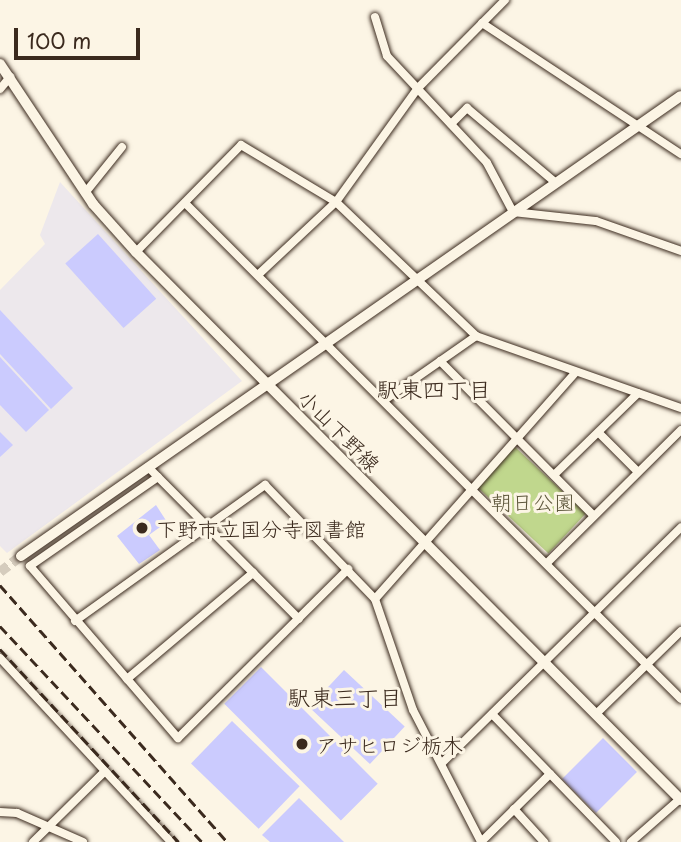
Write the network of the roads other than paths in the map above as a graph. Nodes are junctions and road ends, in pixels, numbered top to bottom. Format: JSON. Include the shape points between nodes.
{"nodes":[{"id":1,"x":505,"y":0,"type":"edge"},
{"id":2,"x":375,"y":18,"type":"dead end"},
{"id":3,"x":482,"y":23,"type":"junction"},
{"id":4,"x":0,"y":64,"type":"edge"},
{"id":5,"x":10,"y":77,"type":"junction"},
{"id":6,"x":418,"y":88,"type":"junction"},
{"id":7,"x":0,"y":89,"type":"edge"},
{"id":8,"x":681,"y":96,"type":"edge"},
{"id":9,"x":451,"y":124,"type":"junction"},
{"id":10,"x":638,"y":124,"type":"junction"},
{"id":11,"x":122,"y":147,"type":"dead end"},
{"id":12,"x":681,"y":154,"type":"edge"},
{"id":13,"x":555,"y":183,"type":"junction"},
{"id":14,"x":85,"y":193,"type":"junction"},
{"id":15,"x":336,"y":202,"type":"junction"},
{"id":16,"x":185,"y":203,"type":"junction"},
{"id":17,"x":513,"y":212,"type":"junction"},
{"id":18,"x":681,"y":251,"type":"edge"},
{"id":19,"x":136,"y":253,"type":"junction"},
{"id":20,"x":260,"y":273,"type":"junction"},
{"id":21,"x":416,"y":277,"type":"junction"},
{"id":22,"x":476,"y":336,"type":"junction"},
{"id":23,"x":325,"y":341,"type":"junction"},
{"id":24,"x":440,"y":361,"type":"junction"},
{"id":25,"x":576,"y":372,"type":"junction"},
{"id":26,"x":266,"y":383,"type":"junction"},
{"id":27,"x":638,"y":393,"type":"junction"},
{"id":28,"x":386,"y":399,"type":"junction"},
{"id":29,"x":681,"y":408,"type":"edge"},
{"id":30,"x":681,"y":429,"type":"edge"},
{"id":31,"x":599,"y":433,"type":"junction"},
{"id":32,"x":517,"y":438,"type":"junction"},
{"id":33,"x":148,"y":467,"type":"junction"},
{"id":34,"x":638,"y":472,"type":"junction"},
{"id":35,"x":554,"y":475,"type":"junction"},
{"id":36,"x":158,"y":477,"type":"junction"},
{"id":37,"x":473,"y":487,"type":"junction"},
{"id":38,"x":594,"y":516,"type":"junction"},
{"id":39,"x":208,"y":526,"type":"junction"},
{"id":40,"x":681,"y":527,"type":"edge"},
{"id":41,"x":425,"y":541,"type":"junction"},
{"id":42,"x":21,"y":556,"type":"tunnel mouth"},
{"id":43,"x":548,"y":562,"type":"junction"},
{"id":44,"x":348,"y":569,"type":"junction"},
{"id":45,"x":253,"y":573,"type":"junction"},
{"id":46,"x":375,"y":599,"type":"junction"},
{"id":47,"x":596,"y":611,"type":"junction"},
{"id":48,"x":299,"y":618,"type":"junction"},
{"id":49,"x":75,"y":621,"type":"junction"},
{"id":50,"x":681,"y":631,"type":"edge"},
{"id":51,"x":0,"y":659,"type":"edge"},
{"id":52,"x":645,"y":662,"type":"junction"},
{"id":53,"x":545,"y":663,"type":"junction"},
{"id":54,"x":127,"y":679,"type":"junction"},
{"id":55,"x":681,"y":699,"type":"edge"},
{"id":56,"x":596,"y":714,"type":"junction"},
{"id":57,"x":492,"y":715,"type":"junction"},
{"id":58,"x":443,"y":762,"type":"junction"},
{"id":59,"x":104,"y":772,"type":"junction"},
{"id":60,"x":550,"y":774,"type":"junction"},
{"id":61,"x":681,"y":799,"type":"edge"},
{"id":62,"x":514,"y":809,"type":"junction"},
{"id":63,"x":0,"y":812,"type":"edge"},
{"id":64,"x":49,"y":826,"type":"junction"},
{"id":65,"x":33,"y":842,"type":"edge"},
{"id":66,"x":83,"y":842,"type":"edge"},
{"id":67,"x":172,"y":842,"type":"edge"},
{"id":68,"x":481,"y":842,"type":"edge"},
{"id":69,"x":544,"y":842,"type":"edge"},
{"id":70,"x":616,"y":842,"type":"edge"},
{"id":71,"x":631,"y":842,"type":"edge"}],
"edges":[{"from":1,"to":3,"type":"street"},
{"from":2,"to":6,"type":"street","via":[[387,56]]},
{"from":3,"to":6,"type":"street"},
{"from":3,"to":10,"type":"street"},
{"from":4,"to":5,"type":"main road","name":"小山下野線"},
{"from":5,"to":7,"type":"street"},
{"from":5,"to":14,"type":"main road","name":"小山下野線"},
{"from":6,"to":9,"type":"street"},
{"from":6,"to":15,"type":"street"},
{"from":8,"to":10,"type":"main road"},
{"from":9,"to":13,"type":"street","via":[[467,108]]},
{"from":9,"to":17,"type":"street","via":[[487,163]]},
{"from":10,"to":12,"type":"street"},
{"from":10,"to":13,"type":"main road"},
{"from":11,"to":14,"type":"street"},
{"from":13,"to":17,"type":"main road"},
{"from":14,"to":19,"type":"main road","name":"小山下野線"},
{"from":15,"to":16,"type":"street","via":[[241,145]]},
{"from":15,"to":20,"type":"street"},
{"from":15,"to":21,"type":"street"},
{"from":16,"to":19,"type":"street"},
{"from":16,"to":20,"type":"street"},
{"from":17,"to":18,"type":"street","via":[[596,221]]},
{"from":17,"to":21,"type":"main road"},
{"from":19,"to":26,"type":"main road","name":"小山下野線"},
{"from":20,"to":23,"type":"street"},
{"from":21,"to":22,"type":"street"},
{"from":21,"to":23,"type":"main road"},
{"from":22,"to":24,"type":"street"},
{"from":22,"to":25,"type":"street"},
{"from":23,"to":26,"type":"main road"},
{"from":23,"to":28,"type":"street"},
{"from":24,"to":28,"type":"street"},
{"from":24,"to":32,"type":"street"},
{"from":25,"to":27,"type":"street"},
{"from":25,"to":32,"type":"street"},
{"from":26,"to":33,"type":"main road"},
{"from":26,"to":41,"type":"main road","name":"小山下野線"},
{"from":27,"to":29,"type":"street"},
{"from":27,"to":31,"type":"street"},
{"from":28,"to":37,"type":"street"},
{"from":30,"to":34,"type":"street"},
{"from":31,"to":34,"type":"street"},
{"from":31,"to":35,"type":"street"},
{"from":32,"to":35,"type":"street"},
{"from":32,"to":37,"type":"street"},
{"from":33,"to":36,"type":"street"},
{"from":33,"to":42,"type":"main road"},
{"from":34,"to":38,"type":"street"},
{"from":35,"to":38,"type":"street"},
{"from":36,"to":39,"type":"street"},
{"from":36,"to":49,"type":"street","via":[[30,566]]},
{"from":37,"to":41,"type":"street"},
{"from":37,"to":43,"type":"street"},
{"from":38,"to":43,"type":"street"},
{"from":39,"to":44,"type":"street","via":[[265,485]]},
{"from":39,"to":45,"type":"street"},
{"from":39,"to":49,"type":"street"},
{"from":40,"to":47,"type":"street"},
{"from":41,"to":46,"type":"street"},
{"from":41,"to":53,"type":"main road","name":"小山下野線"},
{"from":43,"to":47,"type":"street"},
{"from":44,"to":46,"type":"street"},
{"from":44,"to":48,"type":"street"},
{"from":45,"to":48,"type":"street"},
{"from":45,"to":54,"type":"street"},
{"from":46,"to":58,"type":"street","via":[[413,710]]},
{"from":47,"to":52,"type":"street"},
{"from":47,"to":53,"type":"street"},
{"from":48,"to":54,"type":"street","via":[[178,738]]},
{"from":49,"to":54,"type":"street"},
{"from":50,"to":52,"type":"street"},
{"from":51,"to":59,"type":"street"},
{"from":52,"to":55,"type":"street"},
{"from":52,"to":56,"type":"street"},
{"from":53,"to":56,"type":"main road","name":"小山下野線"},
{"from":53,"to":57,"type":"street"},
{"from":56,"to":61,"type":"main road","name":"小山下野線"},
{"from":57,"to":58,"type":"street"},
{"from":57,"to":60,"type":"street"},
{"from":58,"to":68,"type":"street"},
{"from":59,"to":64,"type":"street"},
{"from":59,"to":67,"type":"street"},
{"from":60,"to":62,"type":"street"},
{"from":60,"to":70,"type":"street"},
{"from":61,"to":71,"type":"street"},
{"from":62,"to":68,"type":"street"},
{"from":62,"to":69,"type":"street"},
{"from":63,"to":64,"type":"street"},
{"from":64,"to":65,"type":"street"},
{"from":64,"to":66,"type":"street"}]}
